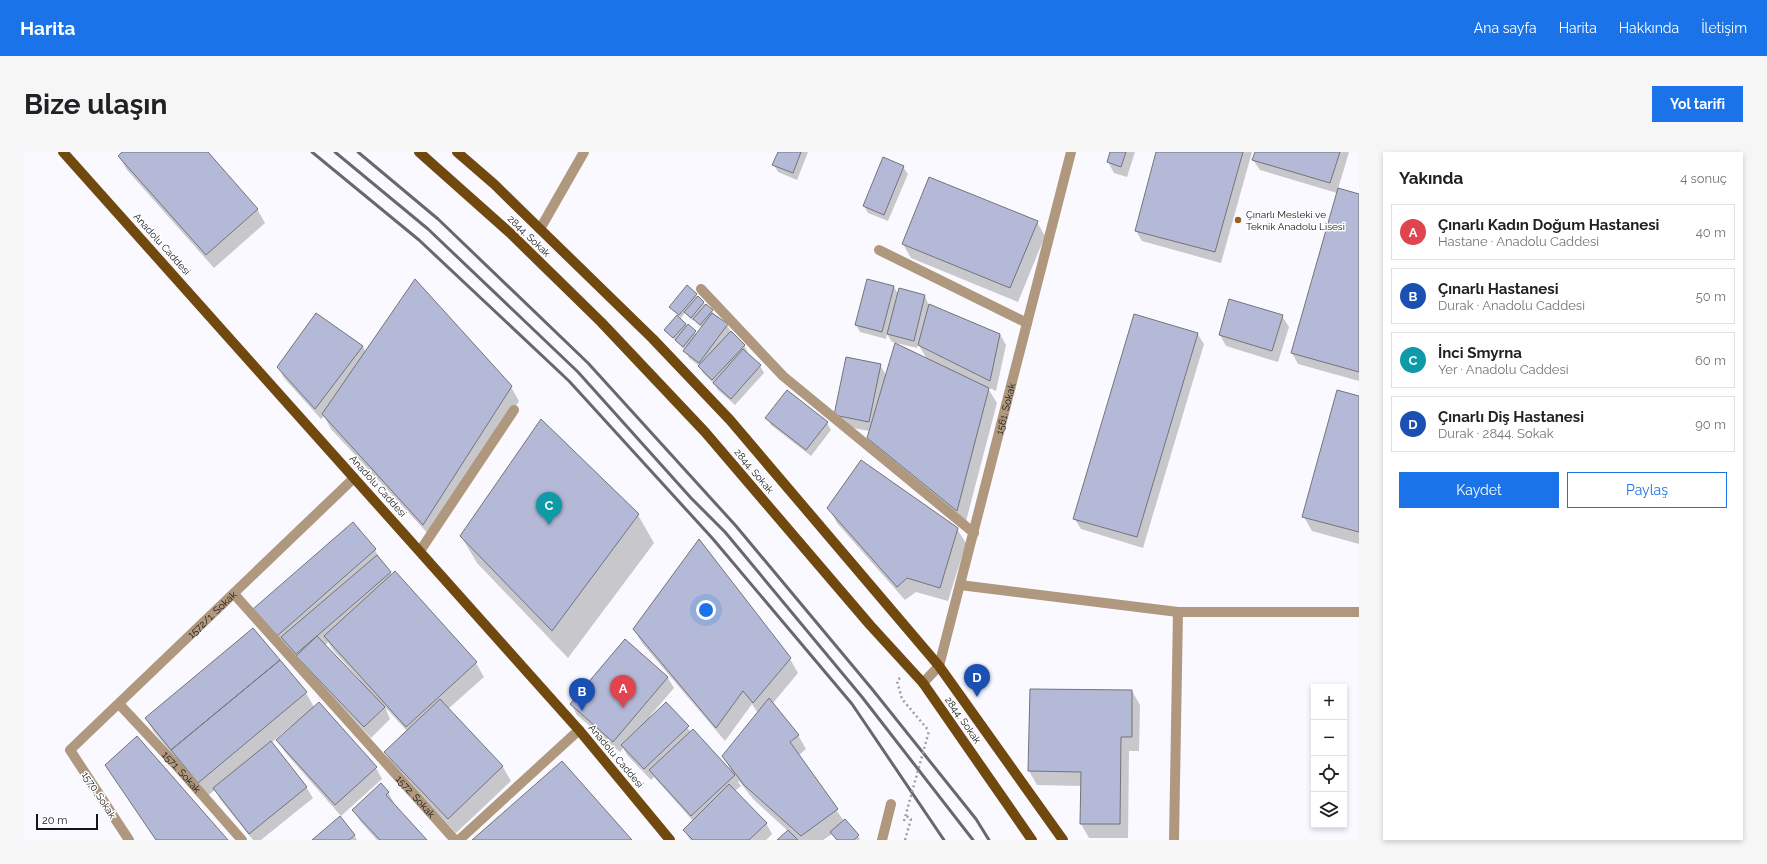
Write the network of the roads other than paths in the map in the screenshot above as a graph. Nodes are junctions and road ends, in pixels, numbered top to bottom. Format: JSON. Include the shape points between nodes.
{"nodes":[{"id":1,"x":63,"y":152,"type":"edge"},
{"id":2,"x":419,"y":152,"type":"edge"},
{"id":3,"x":456,"y":152,"type":"edge"},
{"id":4,"x":584,"y":152,"type":"edge"},
{"id":5,"x":1071,"y":152,"type":"edge"},
{"id":6,"x":540,"y":229,"type":"junction"},
{"id":7,"x":879,"y":250,"type":"dead end"},
{"id":8,"x":701,"y":289,"type":"dead end"},
{"id":9,"x":1028,"y":323,"type":"junction"},
{"id":10,"x":514,"y":410,"type":"dead end"},
{"id":11,"x":354,"y":478,"type":"junction"},
{"id":12,"x":974,"y":533,"type":"junction"},
{"id":13,"x":420,"y":551,"type":"junction"},
{"id":14,"x":960,"y":585,"type":"junction"},
{"id":15,"x":234,"y":594,"type":"junction"},
{"id":16,"x":1178,"y":612,"type":"junction"},
{"id":17,"x":1359,"y":612,"type":"edge"},
{"id":18,"x":939,"y":666,"type":"junction"},
{"id":19,"x":923,"y":683,"type":"junction"},
{"id":20,"x":120,"y":704,"type":"junction"},
{"id":21,"x":579,"y":730,"type":"junction"},
{"id":22,"x":70,"y":750,"type":"joint"},
{"id":23,"x":891,"y":804,"type":"dead end"},
{"id":24,"x":129,"y":840,"type":"edge"},
{"id":25,"x":242,"y":840,"type":"edge"},
{"id":26,"x":455,"y":840,"type":"edge"},
{"id":27,"x":459,"y":840,"type":"edge"},
{"id":28,"x":670,"y":840,"type":"edge"},
{"id":29,"x":882,"y":840,"type":"edge"},
{"id":30,"x":1032,"y":840,"type":"edge"},
{"id":31,"x":1064,"y":840,"type":"edge"},
{"id":32,"x":1174,"y":840,"type":"edge"}],
"edges":[{"from":1,"to":11,"type":"main road","name":"Anadolu Caddesi"},
{"from":2,"to":19,"type":"main road","name":"2844. Sokak","via":[[510,233],[601,322],[705,432]]},
{"from":3,"to":6,"type":"main road","name":"2844. Sokak","via":[[494,184]]},
{"from":4,"to":6,"type":"street"},
{"from":5,"to":9,"type":"street","name":"1561. Sokak"},
{"from":6,"to":18,"type":"main road","name":"2844. Sokak","via":[[653,339],[730,420]]},
{"from":7,"to":9,"type":"street"},
{"from":8,"to":12,"type":"street","via":[[783,376]]},
{"from":9,"to":12,"type":"street","name":"1561. Sokak"},
{"from":10,"to":13,"type":"street"},
{"from":11,"to":13,"type":"main road","name":"Anadolu Caddesi"},
{"from":11,"to":15,"type":"street","name":"1572/1. Sokak"},
{"from":12,"to":14,"type":"street","name":"1561. Sokak"},
{"from":13,"to":21,"type":"main road","name":"Anadolu Caddesi"},
{"from":14,"to":16,"type":"street"},
{"from":14,"to":18,"type":"street","name":"1561. Sokak"},
{"from":15,"to":20,"type":"street","name":"1572/1. Sokak"},
{"from":15,"to":26,"type":"street","name":"1572. Sokak"},
{"from":16,"to":17,"type":"street"},
{"from":16,"to":32,"type":"street"},
{"from":18,"to":19,"type":"street"},
{"from":18,"to":31,"type":"main road","name":"2844. Sokak"},
{"from":19,"to":30,"type":"main road","name":"2844. Sokak"},
{"from":20,"to":22,"type":"street","name":"1572/1. Sokak"},
{"from":20,"to":25,"type":"street","name":"1571. Sokak"},
{"from":21,"to":27,"type":"street"},
{"from":21,"to":28,"type":"main road","name":"Anadolu Caddesi"},
{"from":22,"to":24,"type":"street","name":"1570. Sokak"},
{"from":23,"to":29,"type":"street"}]}
